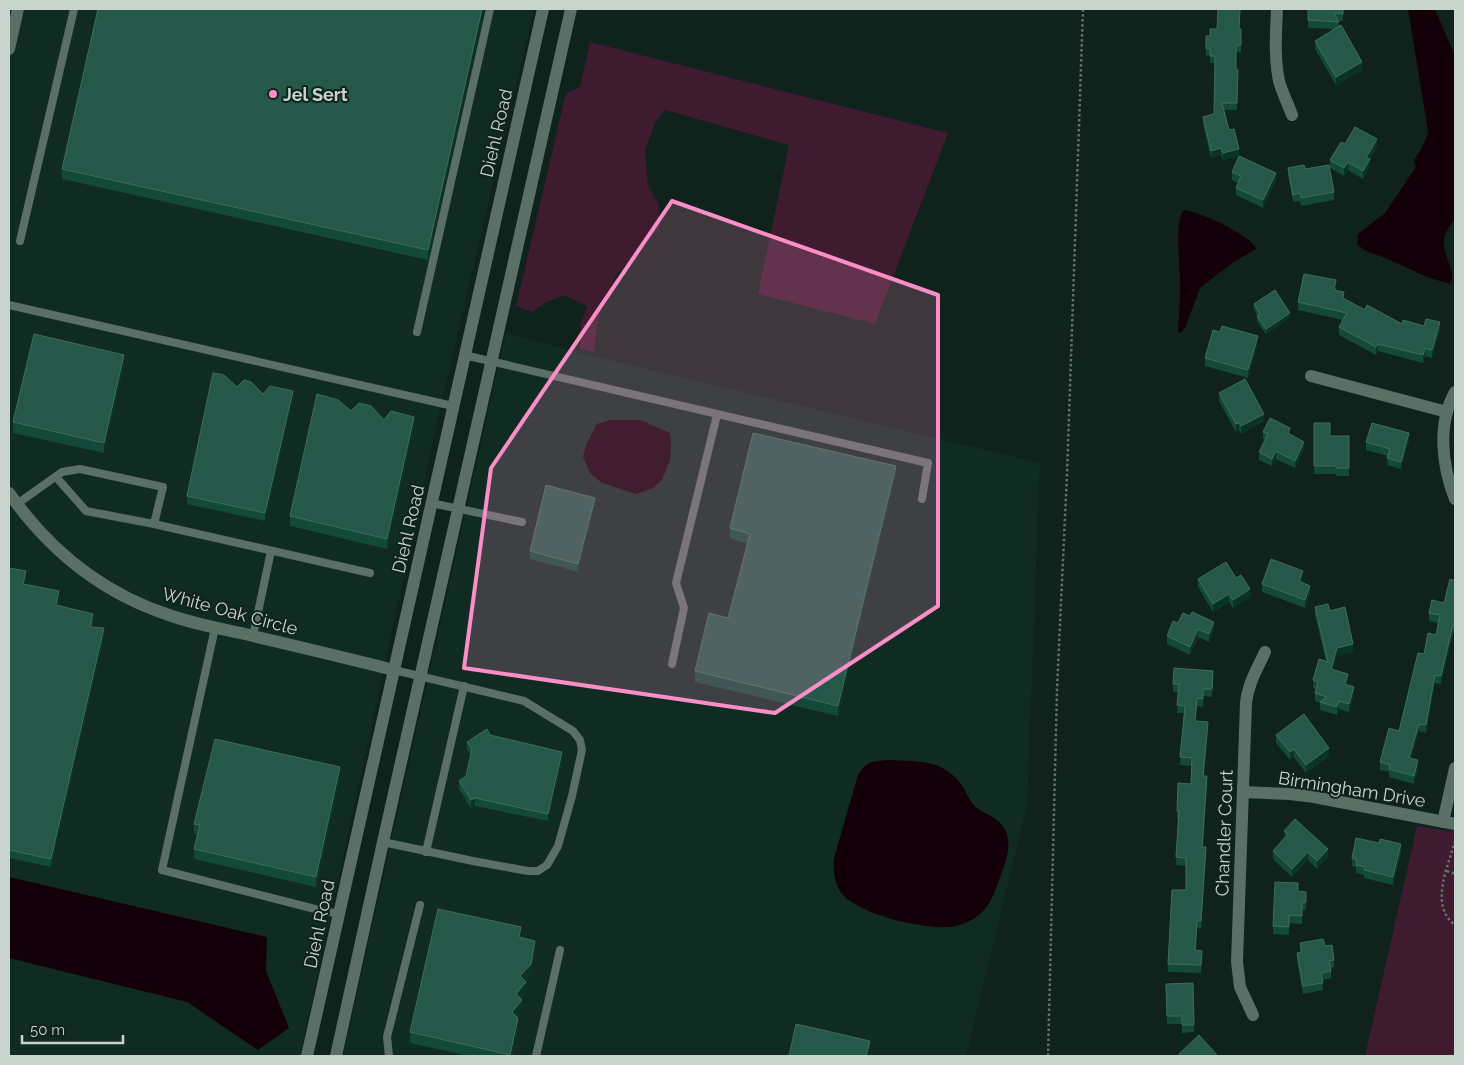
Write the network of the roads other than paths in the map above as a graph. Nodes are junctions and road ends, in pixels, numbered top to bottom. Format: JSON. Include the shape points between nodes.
{"nodes":[{"id":1,"x":18,"y":9,"type":"edge"},
{"id":2,"x":74,"y":9,"type":"edge"},
{"id":3,"x":490,"y":9,"type":"edge"},
{"id":4,"x":543,"y":9,"type":"edge"},
{"id":5,"x":571,"y":9,"type":"edge"},
{"id":6,"x":1277,"y":9,"type":"edge"},
{"id":7,"x":9,"y":49,"type":"edge"},
{"id":8,"x":1292,"y":115,"type":"dead end"},
{"id":9,"x":20,"y":241,"type":"dead end"},
{"id":10,"x":9,"y":305,"type":"edge"},
{"id":11,"x":417,"y":332,"type":"dead end"},
{"id":12,"x":464,"y":355,"type":"junction"},
{"id":13,"x":492,"y":360,"type":"junction"},
{"id":14,"x":1312,"y":376,"type":"dead end"},
{"id":15,"x":1455,"y":392,"type":"edge"},
{"id":16,"x":453,"y":406,"type":"junction"},
{"id":17,"x":1447,"y":412,"type":"junction"},
{"id":18,"x":716,"y":415,"type":"junction"},
{"id":19,"x":56,"y":477,"type":"junction"},
{"id":20,"x":11,"y":498,"type":"edge"},
{"id":21,"x":922,"y":499,"type":"dead end"},
{"id":22,"x":1455,"y":499,"type":"edge"},
{"id":23,"x":431,"y":503,"type":"junction"},
{"id":24,"x":458,"y":509,"type":"junction"},
{"id":25,"x":522,"y":522,"type":"dead end"},
{"id":26,"x":154,"y":524,"type":"junction"},
{"id":27,"x":271,"y":551,"type":"junction"},
{"id":28,"x":370,"y":573,"type":"dead end"},
{"id":29,"x":215,"y":628,"type":"junction"},
{"id":30,"x":253,"y":636,"type":"junction"},
{"id":31,"x":1265,"y":652,"type":"dead end"},
{"id":32,"x":672,"y":664,"type":"dead end"},
{"id":33,"x":394,"y":670,"type":"junction"},
{"id":34,"x":420,"y":676,"type":"junction"},
{"id":35,"x":464,"y":686,"type":"junction"},
{"id":36,"x":1455,"y":768,"type":"edge"},
{"id":37,"x":1244,"y":792,"type":"junction"},
{"id":38,"x":1449,"y":823,"type":"edge"},
{"id":39,"x":383,"y":842,"type":"junction"},
{"id":40,"x":426,"y":852,"type":"junction"},
{"id":41,"x":420,"y":905,"type":"dead end"},
{"id":42,"x":340,"y":914,"type":"junction"},
{"id":43,"x":560,"y":950,"type":"dead end"},
{"id":44,"x":1253,"y":1015,"type":"dead end"},
{"id":45,"x":307,"y":1056,"type":"edge"},
{"id":46,"x":336,"y":1056,"type":"edge"},
{"id":47,"x":389,"y":1056,"type":"edge"},
{"id":48,"x":536,"y":1056,"type":"edge"}],
"edges":[{"from":1,"to":7,"type":"street"},
{"from":2,"to":9,"type":"lane"},
{"from":3,"to":11,"type":"lane"},
{"from":4,"to":12,"type":"street","name":"Diehl Road"},
{"from":5,"to":13,"type":"street"},
{"from":6,"to":8,"type":"street","via":[[1277,68]]},
{"from":10,"to":16,"type":"lane"},
{"from":12,"to":13,"type":"lane"},
{"from":12,"to":16,"type":"street","name":"Diehl Road"},
{"from":13,"to":18,"type":"lane"},
{"from":13,"to":24,"type":"street"},
{"from":14,"to":17,"type":"street"},
{"from":15,"to":17,"type":"street"},
{"from":16,"to":23,"type":"street","name":"Diehl Road"},
{"from":17,"to":22,"type":"street","via":[[1444,429],[1446,468]]},
{"from":18,"to":21,"type":"lane","via":[[928,463]]},
{"from":18,"to":32,"type":"lane","via":[[676,582],[684,608]]},
{"from":19,"to":20,"type":"lane"},
{"from":19,"to":26,"type":"lane","via":[[86,511]]},
{"from":19,"to":26,"type":"lane","via":[[62,472],[80,469],[162,487]]},
{"from":20,"to":29,"type":"street","name":"White Oak Circle","via":[[50,543],[97,581],[146,607]]},
{"from":23,"to":24,"type":"lane"},
{"from":23,"to":33,"type":"street","name":"Diehl Road"},
{"from":24,"to":25,"type":"lane"},
{"from":24,"to":34,"type":"street"},
{"from":26,"to":27,"type":"lane"},
{"from":27,"to":28,"type":"lane"},
{"from":27,"to":30,"type":"lane"},
{"from":29,"to":30,"type":"street","name":"White Oak Circle"},
{"from":29,"to":42,"type":"lane","via":[[162,870]]},
{"from":30,"to":33,"type":"street","name":"White Oak Circle"},
{"from":31,"to":37,"type":"street","name":"Chandler Court","via":[[1247,691]]},
{"from":33,"to":34,"type":"lane"},
{"from":33,"to":42,"type":"street","name":"Diehl Road"},
{"from":34,"to":35,"type":"lane"},
{"from":34,"to":39,"type":"street"},
{"from":35,"to":40,"type":"lane"},
{"from":35,"to":40,"type":"lane","via":[[524,701],[573,731],[582,750],[572,796],[558,846],[538,871]]},
{"from":36,"to":38,"type":"street"},
{"from":37,"to":38,"type":"street","name":"Birmingham Drive","via":[[1314,797]]},
{"from":37,"to":44,"type":"street","name":"Chandler Court","via":[[1237,962],[1240,987]]},
{"from":39,"to":40,"type":"lane"},
{"from":39,"to":46,"type":"street"},
{"from":41,"to":47,"type":"lane","via":[[387,1037]]},
{"from":42,"to":45,"type":"street","name":"Diehl Road"},
{"from":43,"to":48,"type":"lane"}]}
